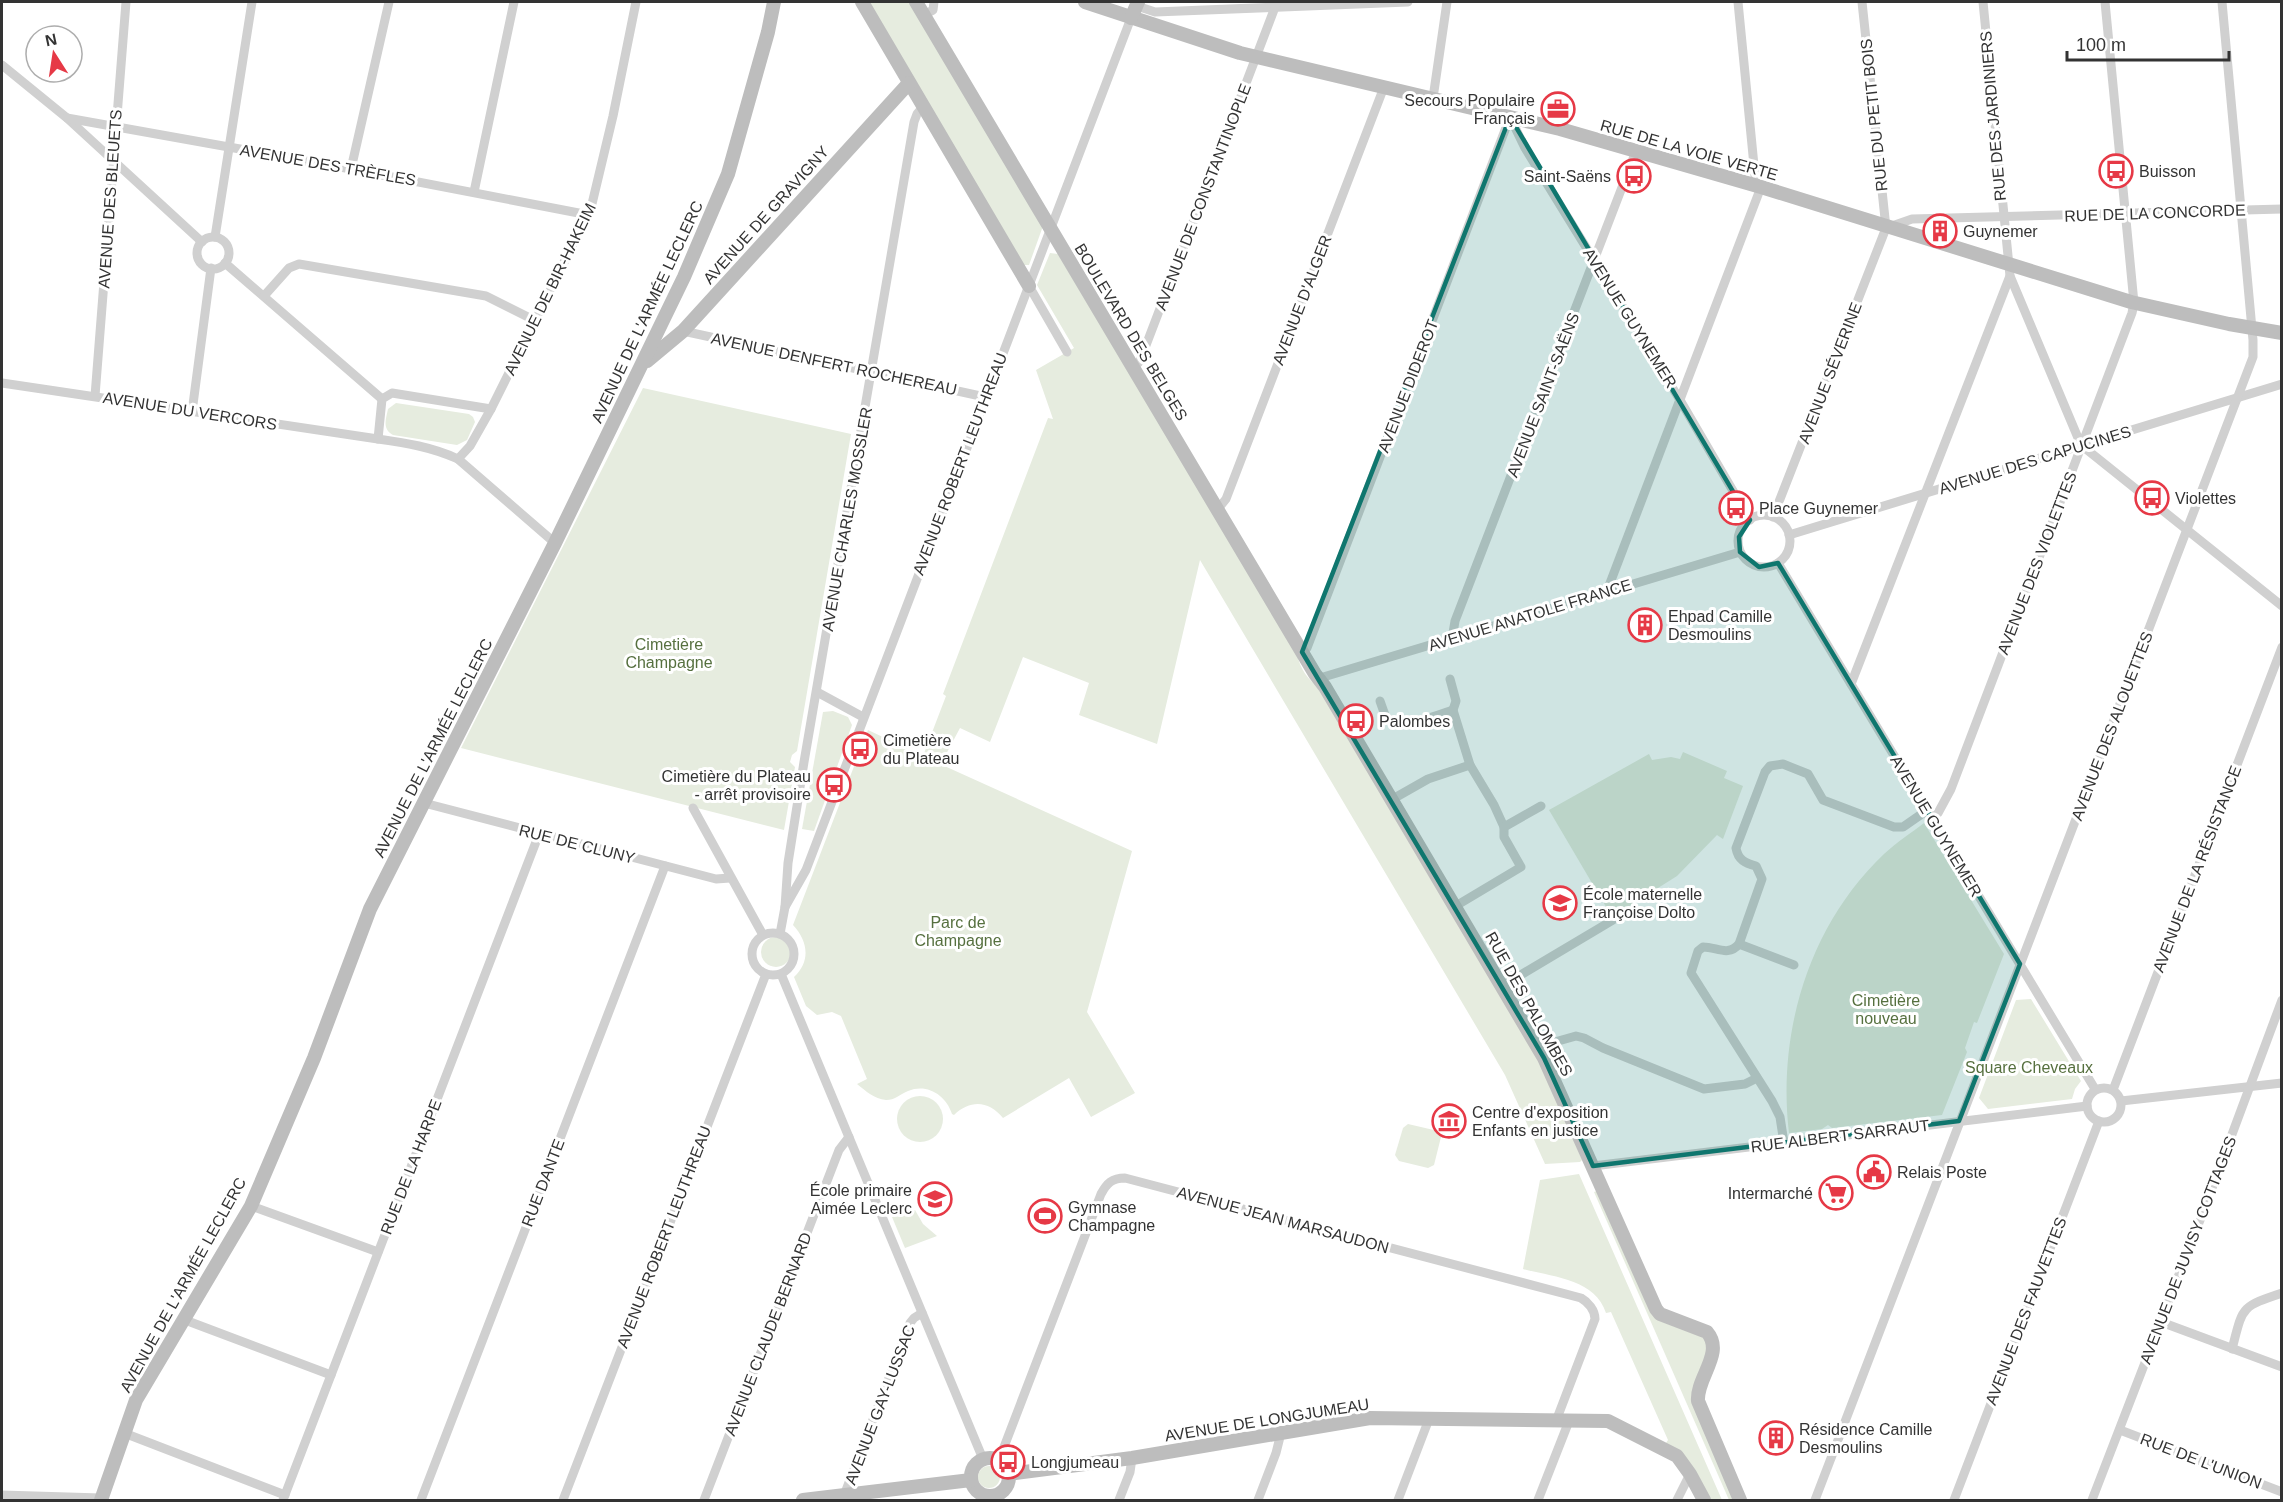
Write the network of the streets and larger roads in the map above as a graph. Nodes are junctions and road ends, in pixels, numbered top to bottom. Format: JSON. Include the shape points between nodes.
{"nodes":[{"id":1,"x":126,"y":2,"type":"edge"},
{"id":2,"x":252,"y":2,"type":"edge"},
{"id":3,"x":389,"y":2,"type":"edge"},
{"id":4,"x":514,"y":2,"type":"edge"},
{"id":5,"x":636,"y":2,"type":"edge"},
{"id":6,"x":774,"y":2,"type":"edge"},
{"id":7,"x":862,"y":2,"type":"edge"},
{"id":8,"x":916,"y":2,"type":"edge"},
{"id":9,"x":934,"y":2,"type":"edge"},
{"id":10,"x":1085,"y":2,"type":"edge"},
{"id":11,"x":1137,"y":2,"type":"edge"},
{"id":12,"x":1408,"y":2,"type":"edge"},
{"id":13,"x":1447,"y":2,"type":"edge"},
{"id":14,"x":1738,"y":2,"type":"edge"},
{"id":15,"x":1862,"y":2,"type":"edge"},
{"id":16,"x":1983,"y":2,"type":"edge"},
{"id":17,"x":2105,"y":2,"type":"edge"},
{"id":18,"x":2222,"y":2,"type":"edge"},
{"id":19,"x":1277,"y":4,"type":"edge"},
{"id":20,"x":924,"y":15,"type":"junction"},
{"id":21,"x":1131,"y":18,"type":"junction"},
{"id":22,"x":1257,"y":58,"type":"junction"},
{"id":23,"x":2,"y":65,"type":"edge"},
{"id":24,"x":909,"y":83,"type":"junction"},
{"id":25,"x":1384,"y":87,"type":"junction"},
{"id":26,"x":1432,"y":98,"type":"junction"},
{"id":27,"x":923,"y":107,"type":"junction"},
{"id":28,"x":1510,"y":117,"type":"junction"},
{"id":29,"x":67,"y":118,"type":"junction"},
{"id":30,"x":116,"y":127,"type":"junction"},
{"id":31,"x":229,"y":148,"type":"junction"},
{"id":32,"x":1636,"y":152,"type":"junction"},
{"id":33,"x":114,"y":161,"type":"junction"},
{"id":34,"x":351,"y":169,"type":"junction"},
{"id":35,"x":1758,"y":187,"type":"junction"},
{"id":36,"x":474,"y":192,"type":"junction"},
{"id":37,"x":2282,"y":209,"type":"edge"},
{"id":38,"x":2241,"y":210,"type":"junction"},
{"id":39,"x":2124,"y":214,"type":"junction"},
{"id":40,"x":589,"y":215,"type":"junction"},
{"id":41,"x":2003,"y":217,"type":"junction"},
{"id":42,"x":1886,"y":228,"type":"junction"},
{"id":43,"x":1050,"y":229,"type":"junction"},
{"id":44,"x":215,"y":237,"type":"junction"},
{"id":45,"x":202,"y":242,"type":"junction"},
{"id":46,"x":1595,"y":261,"type":"junction"},
{"id":47,"x":225,"y":262,"type":"junction"},
{"id":48,"x":211,"y":268,"type":"junction"},
{"id":49,"x":2009,"y":271,"type":"junction"},
{"id":50,"x":1029,"y":286,"type":"junction"},
{"id":51,"x":264,"y":296,"type":"junction"},
{"id":52,"x":2134,"y":303,"type":"junction"},
{"id":53,"x":534,"y":320,"type":"junction"},
{"id":54,"x":2252,"y":328,"type":"junction"},
{"id":55,"x":683,"y":330,"type":"junction"},
{"id":56,"x":2282,"y":333,"type":"edge"},
{"id":57,"x":1067,"y":352,"type":"dead end"},
{"id":58,"x":643,"y":364,"type":"junction"},
{"id":59,"x":1133,"y":368,"type":"junction"},
{"id":60,"x":872,"y":372,"type":"junction"},
{"id":61,"x":2,"y":383,"type":"edge"},
{"id":62,"x":2282,"y":384,"type":"edge"},
{"id":63,"x":94,"y":396,"type":"junction"},
{"id":64,"x":985,"y":397,"type":"junction"},
{"id":65,"x":2238,"y":397,"type":"junction"},
{"id":66,"x":382,"y":399,"type":"junction"},
{"id":67,"x":1680,"y":400,"type":"junction"},
{"id":68,"x":491,"y":409,"type":"junction"},
{"id":69,"x":192,"y":412,"type":"junction"},
{"id":70,"x":378,"y":439,"type":"junction"},
{"id":71,"x":2081,"y":446,"type":"junction"},
{"id":72,"x":458,"y":459,"type":"junction"},
{"id":73,"x":1925,"y":494,"type":"junction"},
{"id":74,"x":1217,"y":510,"type":"junction"},
{"id":75,"x":1773,"y":517,"type":"junction"},
{"id":76,"x":1750,"y":520,"type":"junction"},
{"id":77,"x":2187,"y":530,"type":"junction"},
{"id":78,"x":1789,"y":535,"type":"junction"},
{"id":79,"x":555,"y":543,"type":"junction"},
{"id":80,"x":1740,"y":552,"type":"junction"},
{"id":81,"x":1778,"y":563,"type":"junction"},
{"id":82,"x":1607,"y":591,"type":"junction"},
{"id":83,"x":2282,"y":606,"type":"edge"},
{"id":84,"x":1452,"y":639,"type":"junction"},
{"id":85,"x":2282,"y":647,"type":"edge"},
{"id":86,"x":1302,"y":652,"type":"junction"},
{"id":87,"x":1320,"y":678,"type":"junction"},
{"id":88,"x":1450,"y":680,"type":"dead end"},
{"id":89,"x":1851,"y":684,"type":"junction"},
{"id":90,"x":817,"y":692,"type":"junction"},
{"id":91,"x":1380,"y":701,"type":"dead end"},
{"id":92,"x":1453,"y":710,"type":"junction"},
{"id":93,"x":863,"y":717,"type":"junction"},
{"id":94,"x":1470,"y":765,"type":"junction"},
{"id":95,"x":1391,"y":800,"type":"junction"},
{"id":96,"x":424,"y":804,"type":"junction"},
{"id":97,"x":1541,"y":806,"type":"dead end"},
{"id":98,"x":693,"y":808,"type":"dead end"},
{"id":99,"x":1929,"y":815,"type":"junction"},
{"id":100,"x":1504,"y":827,"type":"junction"},
{"id":101,"x":539,"y":834,"type":"junction"},
{"id":102,"x":665,"y":866,"type":"junction"},
{"id":103,"x":730,"y":878,"type":"junction"},
{"id":104,"x":785,"y":907,"type":"junction"},
{"id":105,"x":1454,"y":907,"type":"junction"},
{"id":106,"x":1613,"y":920,"type":"dead end"},
{"id":107,"x":780,"y":934,"type":"junction"},
{"id":108,"x":763,"y":935,"type":"junction"},
{"id":109,"x":1739,"y":944,"type":"junction"},
{"id":110,"x":2020,"y":964,"type":"junction"},
{"id":111,"x":1794,"y":965,"type":"dead end"},
{"id":112,"x":766,"y":974,"type":"junction"},
{"id":113,"x":781,"y":974,"type":"junction"},
{"id":114,"x":1502,"y":986,"type":"junction"},
{"id":115,"x":2282,"y":999,"type":"edge"},
{"id":116,"x":1537,"y":1047,"type":"junction"},
{"id":117,"x":1757,"y":1078,"type":"junction"},
{"id":118,"x":2282,"y":1083,"type":"edge"},
{"id":119,"x":2251,"y":1086,"type":"junction"},
{"id":120,"x":2095,"y":1089,"type":"junction"},
{"id":121,"x":2113,"y":1090,"type":"junction"},
{"id":122,"x":2121,"y":1101,"type":"junction"},
{"id":123,"x":2087,"y":1106,"type":"junction"},
{"id":124,"x":1959,"y":1121,"type":"junction"},
{"id":125,"x":2099,"y":1121,"type":"junction"},
{"id":126,"x":849,"y":1137,"type":"junction"},
{"id":127,"x":1784,"y":1143,"type":"junction"},
{"id":128,"x":1593,"y":1167,"type":"junction"},
{"id":129,"x":250,"y":1206,"type":"junction"},
{"id":130,"x":378,"y":1252,"type":"junction"},
{"id":131,"x":2282,"y":1293,"type":"edge"},
{"id":132,"x":922,"y":1313,"type":"junction"},
{"id":133,"x":185,"y":1320,"type":"junction"},
{"id":134,"x":2161,"y":1322,"type":"junction"},
{"id":135,"x":2232,"y":1349,"type":"junction"},
{"id":136,"x":2282,"y":1368,"type":"edge"},
{"id":137,"x":331,"y":1375,"type":"junction"},
{"id":138,"x":1429,"y":1419,"type":"junction"},
{"id":139,"x":1562,"y":1421,"type":"junction"},
{"id":140,"x":2120,"y":1430,"type":"junction"},
{"id":141,"x":1281,"y":1433,"type":"junction"},
{"id":142,"x":124,"y":1434,"type":"junction"},
{"id":143,"x":1132,"y":1458,"type":"junction"},
{"id":144,"x":983,"y":1459,"type":"junction"},
{"id":145,"x":999,"y":1460,"type":"junction"},
{"id":146,"x":1008,"y":1474,"type":"junction"},
{"id":147,"x":1690,"y":1474,"type":"junction"},
{"id":148,"x":971,"y":1480,"type":"junction"},
{"id":149,"x":2282,"y":1492,"type":"edge"},
{"id":150,"x":2,"y":1495,"type":"edge"},
{"id":151,"x":990,"y":1497,"type":"edge"},
{"id":152,"x":284,"y":1498,"type":"edge"},
{"id":153,"x":843,"y":1498,"type":"edge"},
{"id":154,"x":101,"y":1499,"type":"edge"},
{"id":155,"x":421,"y":1500,"type":"edge"},
{"id":156,"x":563,"y":1500,"type":"edge"},
{"id":157,"x":704,"y":1500,"type":"edge"},
{"id":158,"x":803,"y":1500,"type":"edge"},
{"id":159,"x":1119,"y":1500,"type":"edge"},
{"id":160,"x":1257,"y":1500,"type":"edge"},
{"id":161,"x":1398,"y":1500,"type":"edge"},
{"id":162,"x":1538,"y":1500,"type":"edge"},
{"id":163,"x":1677,"y":1500,"type":"edge"},
{"id":164,"x":1704,"y":1500,"type":"edge"},
{"id":165,"x":1740,"y":1500,"type":"edge"},
{"id":166,"x":1815,"y":1500,"type":"edge"},
{"id":167,"x":1954,"y":1500,"type":"edge"},
{"id":168,"x":2092,"y":1500,"type":"edge"}],
"edges":[{"from":1,"to":30,"type":"street","name":"AVENUE DES BLEUETS"},
{"from":2,"to":31,"type":"street"},
{"from":3,"to":34,"type":"street"},
{"from":4,"to":36,"type":"street"},
{"from":5,"to":40,"type":"street","name":"AVENUE DE BIR-HAKEIM"},
{"from":6,"to":58,"type":"street","name":"AVENUE DE L'ARMÉE LECLERC","via":[[728,174]]},
{"from":7,"to":24,"type":"street"},
{"from":8,"to":20,"type":"street","name":"BOULEVARD DES BELGES"},
{"from":9,"to":20,"type":"street","via":[[933,10]]},
{"from":10,"to":21,"type":"street","name":"RUE DE LA VOIE VERTE"},
{"from":11,"to":19,"type":"street","via":[[1155,12]]},
{"from":11,"to":21,"type":"street"},
{"from":12,"to":19,"type":"street"},
{"from":13,"to":26,"type":"street"},
{"from":14,"to":35,"type":"street"},
{"from":15,"to":42,"type":"street","name":"RUE DU PETIT BOIS"},
{"from":16,"to":41,"type":"street","name":"RUE DES JARDINIERS"},
{"from":17,"to":39,"type":"street"},
{"from":18,"to":38,"type":"street","name":"AVENUE DES ALOUETTES"},
{"from":19,"to":22,"type":"street","name":"AVENUE DE CONSTANTINOPLE"},
{"from":20,"to":43,"type":"street","name":"BOULEVARD DES BELGES"},
{"from":21,"to":22,"type":"street","name":"RUE DE LA VOIE VERTE"},
{"from":21,"to":43,"type":"street","name":"AVENUE ROBERT LEUTHREAU"},
{"from":22,"to":25,"type":"street","name":"RUE DE LA VOIE VERTE"},
{"from":22,"to":59,"type":"street","name":"AVENUE DE CONSTANTINOPLE","via":[[1140,361]]},
{"from":23,"to":29,"type":"street"},
{"from":24,"to":27,"type":"street"},
{"from":24,"to":55,"type":"street","name":"AVENUE DE GRAVIGNY"},
{"from":25,"to":26,"type":"street","name":"RUE DE LA VOIE VERTE"},
{"from":25,"to":74,"type":"street","name":"AVENUE D'ALGER","via":[[1226,499]]},
{"from":26,"to":28,"type":"street","name":"RUE DE LA VOIE VERTE"},
{"from":27,"to":50,"type":"street"},
{"from":27,"to":60,"type":"street","name":"AVENUE CHARLES MOSSLER","via":[[915,122]]},
{"from":28,"to":32,"type":"street","name":"RUE DE LA VOIE VERTE"},
{"from":28,"to":46,"type":"street","name":"AVENUE GUYNEMER"},
{"from":28,"to":86,"type":"street","name":"AVENUE DIDEROT","via":[[1307,648]]},
{"from":29,"to":30,"type":"street","name":"AVENUE DES TRÈFLES"},
{"from":29,"to":33,"type":"street"},
{"from":30,"to":31,"type":"street","name":"AVENUE DES TRÈFLES"},
{"from":30,"to":33,"type":"street","name":"AVENUE DES BLEUETS"},
{"from":31,"to":34,"type":"street","name":"AVENUE DES TRÈFLES"},
{"from":31,"to":44,"type":"street"},
{"from":32,"to":35,"type":"street","name":"RUE DE LA VOIE VERTE"},
{"from":32,"to":46,"type":"street","name":"AVENUE SAINT-SAËNS"},
{"from":33,"to":45,"type":"street"},
{"from":33,"to":63,"type":"street","name":"AVENUE DES BLEUETS"},
{"from":34,"to":36,"type":"street","name":"AVENUE DES TRÈFLES"},
{"from":35,"to":42,"type":"street","name":"RUE DE LA VOIE VERTE"},
{"from":35,"to":67,"type":"street"},
{"from":36,"to":40,"type":"street","name":"AVENUE DES TRÈFLES"},
{"from":37,"to":38,"type":"street","name":"RUE DE LA CONCORDE"},
{"from":38,"to":39,"type":"street","name":"RUE DE LA CONCORDE"},
{"from":38,"to":54,"type":"street","name":"AVENUE DES ALOUETTES"},
{"from":39,"to":41,"type":"street","name":"RUE DE LA CONCORDE"},
{"from":39,"to":52,"type":"street"},
{"from":40,"to":53,"type":"street","name":"AVENUE DE BIR-HAKEIM"},
{"from":41,"to":42,"type":"street","name":"RUE DE LA CONCORDE","via":[[1912,219]]},
{"from":41,"to":49,"type":"street","name":"RUE DES JARDINIERS"},
{"from":42,"to":49,"type":"street","name":"RUE DE LA VOIE VERTE"},
{"from":42,"to":75,"type":"street","name":"AVENUE SÉVERINE"},
{"from":43,"to":50,"type":"street","name":"AVENUE ROBERT LEUTHREAU"},
{"from":43,"to":59,"type":"street","name":"BOULEVARD DES BELGES"},
{"from":44,"to":45,"type":"street"},
{"from":44,"to":47,"type":"street","via":[[228,247]]},
{"from":45,"to":48,"type":"street","via":[[198,255]]},
{"from":46,"to":67,"type":"street","name":"AVENUE GUYNEMER"},
{"from":46,"to":84,"type":"street","name":"AVENUE SAINT-SAËNS","via":[[1455,621]]},
{"from":47,"to":48,"type":"street"},
{"from":47,"to":51,"type":"street"},
{"from":48,"to":69,"type":"street"},
{"from":49,"to":52,"type":"street","name":"RUE DE LA VOIE VERTE"},
{"from":49,"to":71,"type":"street"},
{"from":49,"to":73,"type":"street"},
{"from":50,"to":57,"type":"street"},
{"from":50,"to":64,"type":"street","name":"AVENUE ROBERT LEUTHREAU"},
{"from":51,"to":53,"type":"street","via":[[289,268],[299,264],[486,296]]},
{"from":51,"to":66,"type":"street"},
{"from":52,"to":54,"type":"street","name":"RUE DE LA VOIE VERTE"},
{"from":52,"to":71,"type":"street","name":"AVENUE DES VIOLETTES"},
{"from":53,"to":68,"type":"street","name":"AVENUE DE BIR-HAKEIM"},
{"from":54,"to":56,"type":"street","name":"RUE DE LA VOIE VERTE"},
{"from":54,"to":65,"type":"street","name":"AVENUE DES ALOUETTES","via":[[2253,357]]},
{"from":55,"to":58,"type":"street","name":"AVENUE DE GRAVIGNY"},
{"from":55,"to":60,"type":"street","name":"AVENUE DENFERT ROCHEREAU"},
{"from":58,"to":79,"type":"street","name":"AVENUE DE L'ARMÉE LECLERC"},
{"from":59,"to":74,"type":"street","name":"BOULEVARD DES BELGES"},
{"from":60,"to":64,"type":"street","name":"AVENUE DENFERT ROCHEREAU"},
{"from":60,"to":90,"type":"street","name":"AVENUE CHARLES MOSSLER"},
{"from":61,"to":63,"type":"street","name":"AVENUE DU VERCORS"},
{"from":62,"to":65,"type":"street","name":"AVENUE DES CAPUCINES"},
{"from":63,"to":69,"type":"street","name":"AVENUE DU VERCORS"},
{"from":64,"to":93,"type":"street","name":"AVENUE ROBERT LEUTHREAU"},
{"from":65,"to":71,"type":"street","name":"AVENUE DES CAPUCINES"},
{"from":65,"to":77,"type":"street","name":"AVENUE DES ALOUETTES"},
{"from":66,"to":68,"type":"street","via":[[392,393]]},
{"from":66,"to":70,"type":"street"},
{"from":67,"to":76,"type":"street","name":"AVENUE GUYNEMER"},
{"from":67,"to":82,"type":"street"},
{"from":68,"to":72,"type":"street","name":"AVENUE DE BIR-HAKEIM"},
{"from":69,"to":70,"type":"street","name":"AVENUE DU VERCORS"},
{"from":70,"to":72,"type":"street","name":"AVENUE DU VERCORS","via":[[418,444]]},
{"from":71,"to":73,"type":"street","name":"AVENUE DES CAPUCINES"},
{"from":71,"to":77,"type":"street"},
{"from":71,"to":99,"type":"street","name":"AVENUE DES VIOLETTES","via":[[1951,789],[1938,813]]},
{"from":72,"to":79,"type":"street","name":"AVENUE DU VERCORS"},
{"from":73,"to":78,"type":"street","name":"AVENUE DES CAPUCINES"},
{"from":73,"to":89,"type":"street"},
{"from":74,"to":86,"type":"street","name":"BOULEVARD DES BELGES"},
{"from":75,"to":76,"type":"street"},
{"from":75,"to":78,"type":"street","via":[[1784,524]]},
{"from":76,"to":80,"type":"street","via":[[1741,530]]},
{"from":77,"to":83,"type":"street"},
{"from":77,"to":110,"type":"street","name":"AVENUE DES ALOUETTES"},
{"from":78,"to":81,"type":"street","via":[[1788,551]]},
{"from":79,"to":96,"type":"street","name":"AVENUE DE L'ARMÉE LECLERC"},
{"from":80,"to":81,"type":"street","via":[[1760,567]]},
{"from":80,"to":82,"type":"street","name":"AVENUE ANATOLE FRANCE"},
{"from":81,"to":89,"type":"street","name":"AVENUE GUYNEMER"},
{"from":82,"to":84,"type":"street","name":"AVENUE ANATOLE FRANCE"},
{"from":84,"to":87,"type":"street","name":"AVENUE ANATOLE FRANCE"},
{"from":85,"to":121,"type":"street","name":"AVENUE DE LA RÉSISTANCE"},
{"from":86,"to":87,"type":"street","name":"BOULEVARD DES BELGES"},
{"from":87,"to":95,"type":"street","name":"RUE DES PALOMBES"},
{"from":88,"to":92,"type":"street","via":[[1456,701]]},
{"from":89,"to":99,"type":"street","name":"AVENUE GUYNEMER"},
{"from":90,"to":93,"type":"street"},
{"from":90,"to":104,"type":"street","name":"AVENUE CHARLES MOSSLER","via":[[788,864]]},
{"from":91,"to":92,"type":"street","via":[[1386,718],[1403,724]]},
{"from":92,"to":94,"type":"street"},
{"from":93,"to":104,"type":"street","name":"AVENUE ROBERT LEUTHREAU","via":[[806,870]]},
{"from":94,"to":95,"type":"street","via":[[1428,779]]},
{"from":94,"to":100,"type":"street"},
{"from":95,"to":105,"type":"street","name":"RUE DES PALOMBES"},
{"from":96,"to":101,"type":"street","name":"RUE DE CLUNY"},
{"from":96,"to":129,"type":"street","name":"AVENUE DE L'ARMÉE LECLERC","via":[[370,909],[314,1058]]},
{"from":97,"to":100,"type":"street"},
{"from":98,"to":103,"type":"street"},
{"from":99,"to":109,"type":"street","via":[[1894,827],[1823,800],[1808,774],[1783,764],[1770,766],[1736,848],[1743,862],[1756,866],[1762,879]]},
{"from":99,"to":110,"type":"street","name":"AVENUE GUYNEMER"},
{"from":100,"to":105,"type":"street","via":[[1504,837],[1521,867]]},
{"from":101,"to":102,"type":"street","name":"RUE DE CLUNY"},
{"from":101,"to":130,"type":"street","name":"RUE DE LA HARPE"},
{"from":102,"to":103,"type":"street","name":"RUE DE CLUNY","via":[[716,879]]},
{"from":102,"to":155,"type":"street","name":"RUE DANTE"},
{"from":103,"to":108,"type":"street"},
{"from":104,"to":107,"type":"street","name":"AVENUE CHARLES MOSSLER"},
{"from":105,"to":114,"type":"street","name":"RUE DES PALOMBES"},
{"from":106,"to":114,"type":"street"},
{"from":107,"to":108,"type":"street"},
{"from":107,"to":113,"type":"street","via":[[790,941],[795,953],[791,966]]},
{"from":108,"to":112,"type":"street","via":[[753,945],[752,959]]},
{"from":109,"to":111,"type":"street"},
{"from":109,"to":117,"type":"street","via":[[1731,951],[1703,947],[1691,973]]},
{"from":110,"to":120,"type":"street","name":"AVENUE GUYNEMER"},
{"from":110,"to":124,"type":"street","name":"AVENUE DES ALOUETTES"},
{"from":112,"to":113,"type":"street"},
{"from":112,"to":156,"type":"street","name":"AVENUE ROBERT LEUTHREAU"},
{"from":113,"to":126,"type":"street"},
{"from":114,"to":116,"type":"street","name":"RUE DES PALOMBES"},
{"from":115,"to":119,"type":"street","name":"AVENUE DE JUVISY COTTAGES"},
{"from":116,"to":117,"type":"street","via":[[1576,1036],[1584,1038],[1704,1089],[1745,1084]]},
{"from":116,"to":128,"type":"street","name":"RUE DES PALOMBES"},
{"from":117,"to":127,"type":"street","via":[[1780,1117]]},
{"from":118,"to":119,"type":"street"},
{"from":119,"to":122,"type":"street"},
{"from":119,"to":134,"type":"street","name":"AVENUE DE JUVISY COTTAGES"},
{"from":120,"to":121,"type":"street"},
{"from":120,"to":123,"type":"street"},
{"from":121,"to":122,"type":"street"},
{"from":122,"to":125,"type":"street","via":[[2120,1112],[2113,1121]]},
{"from":123,"to":124,"type":"street","name":"RUE ALBERT SARRAUT"},
{"from":123,"to":125,"type":"street","via":[[2089,1114]]},
{"from":124,"to":127,"type":"street","name":"RUE ALBERT SARRAUT"},
{"from":124,"to":166,"type":"street","name":"AVENUE DES ALOUETTES"},
{"from":125,"to":167,"type":"street","name":"AVENUE DES FAUVETTES"},
{"from":126,"to":132,"type":"street"},
{"from":126,"to":157,"type":"street","name":"AVENUE CLAUDE BERNARD","via":[[839,1150]]},
{"from":127,"to":128,"type":"street","name":"RUE ALBERT SARRAUT"},
{"from":128,"to":165,"type":"street","name":"RUE DES PALOMBES","via":[[1656,1309],[1707,1332],[1711,1338],[1713,1352],[1698,1401]]},
{"from":129,"to":130,"type":"street"},
{"from":129,"to":133,"type":"street","name":"AVENUE DE L'ARMÉE LECLERC"},
{"from":130,"to":137,"type":"street","name":"RUE DE LA HARPE"},
{"from":131,"to":135,"type":"street","via":[[2244,1309]]},
{"from":132,"to":144,"type":"street"},
{"from":132,"to":153,"type":"street","name":"AVENUE GAY-LUSSAC","via":[[910,1323]]},
{"from":133,"to":137,"type":"street"},
{"from":133,"to":142,"type":"street","name":"AVENUE DE L'ARMÉE LECLERC","via":[[136,1400]]},
{"from":134,"to":135,"type":"street"},
{"from":134,"to":140,"type":"street","name":"AVENUE DE JUVISY COTTAGES"},
{"from":135,"to":136,"type":"street"},
{"from":137,"to":152,"type":"street","name":"RUE DE LA HARPE"},
{"from":138,"to":139,"type":"street","name":"AVENUE DE LONGJUMEAU"},
{"from":138,"to":141,"type":"street","name":"AVENUE DE LONGJUMEAU","via":[[1370,1418]]},
{"from":138,"to":161,"type":"street"},
{"from":139,"to":145,"type":"street","name":"AVENUE JEAN MARSAUDON","via":[[1595,1319],[1581,1298],[1118,1178],[1106,1185],[1101,1194]]},
{"from":139,"to":147,"type":"street","name":"AVENUE DE LONGJUMEAU","via":[[1608,1420],[1667,1449]]},
{"from":139,"to":162,"type":"street"},
{"from":140,"to":149,"type":"street","name":"RUE DE L'UNION"},
{"from":140,"to":168,"type":"street","name":"AVENUE DE JUVISY COTTAGES"},
{"from":141,"to":143,"type":"street","name":"AVENUE DE LONGJUMEAU"},
{"from":141,"to":160,"type":"street"},
{"from":142,"to":152,"type":"street"},
{"from":142,"to":154,"type":"street","name":"AVENUE DE L'ARMÉE LECLERC"},
{"from":143,"to":146,"type":"street","name":"AVENUE DE LONGJUMEAU"},
{"from":143,"to":159,"type":"street"},
{"from":144,"to":145,"type":"street"},
{"from":144,"to":148,"type":"street","via":[[973,1467]]},
{"from":145,"to":146,"type":"street"},
{"from":146,"to":151,"type":"street","via":[[1006,1486]]},
{"from":147,"to":163,"type":"street"},
{"from":147,"to":164,"type":"street","name":"AVENUE DE LONGJUMEAU"},
{"from":148,"to":151,"type":"street","via":[[975,1489]]},
{"from":148,"to":153,"type":"street"},
{"from":150,"to":154,"type":"street"},
{"from":153,"to":158,"type":"street"}]}
